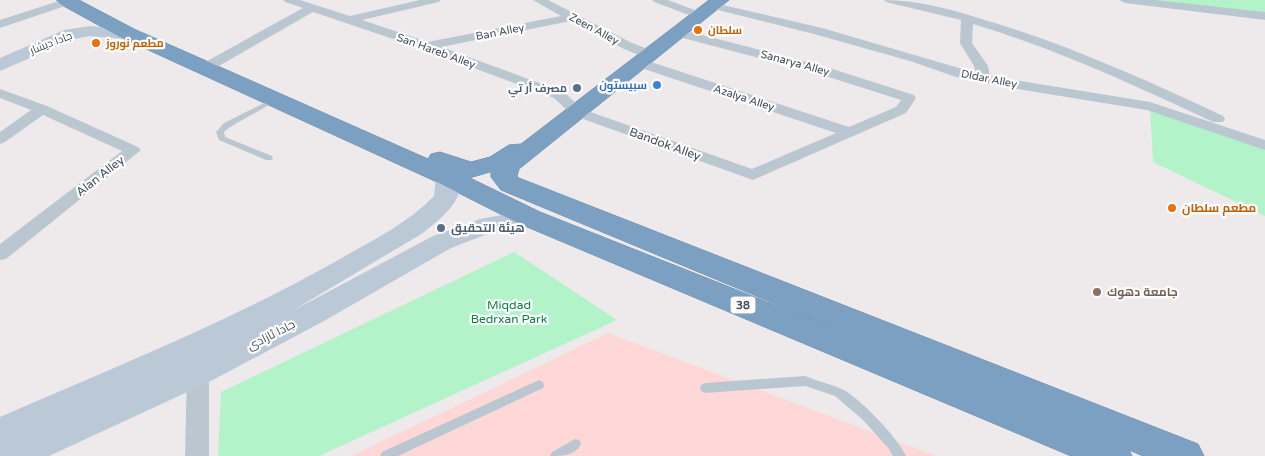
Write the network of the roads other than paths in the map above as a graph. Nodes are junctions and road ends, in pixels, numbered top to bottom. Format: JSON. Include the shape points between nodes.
{"nodes":[{"id":1,"x":69,"y":0,"type":"edge"},
{"id":2,"x":289,"y":0,"type":"edge"},
{"id":3,"x":435,"y":0,"type":"edge"},
{"id":4,"x":565,"y":0,"type":"edge"},
{"id":5,"x":658,"y":0,"type":"edge"},
{"id":6,"x":890,"y":0,"type":"edge"},
{"id":7,"x":1125,"y":0,"type":"edge"},
{"id":8,"x":544,"y":2,"type":"edge"},
{"id":9,"x":712,"y":7,"type":"edge"},
{"id":10,"x":312,"y":8,"type":"junction"},
{"id":11,"x":1265,"y":16,"type":"edge"},
{"id":12,"x":573,"y":17,"type":"junction"},
{"id":13,"x":967,"y":18,"type":"junction"},
{"id":14,"x":348,"y":20,"type":"junction"},
{"id":15,"x":0,"y":24,"type":"edge"},
{"id":16,"x":679,"y":33,"type":"junction"},
{"id":17,"x":134,"y":35,"type":"junction"},
{"id":18,"x":427,"y":46,"type":"junction"},
{"id":19,"x":645,"y":59,"type":"junction"},
{"id":20,"x":0,"y":65,"type":"edge"},
{"id":21,"x":205,"y":68,"type":"junction"},
{"id":22,"x":984,"y":78,"type":"junction"},
{"id":23,"x":0,"y":93,"type":"edge"},
{"id":24,"x":274,"y":100,"type":"junction"},
{"id":25,"x":42,"y":109,"type":"junction"},
{"id":26,"x":577,"y":112,"type":"junction"},
{"id":27,"x":848,"y":132,"type":"junction"},
{"id":28,"x":545,"y":136,"type":"junction"},
{"id":29,"x":0,"y":138,"type":"edge"},
{"id":30,"x":1265,"y":144,"type":"edge"},
{"id":31,"x":376,"y":145,"type":"junction"},
{"id":32,"x":269,"y":158,"type":"dead end"},
{"id":33,"x":448,"y":177,"type":"junction"},
{"id":34,"x":530,"y":218,"type":"junction"},
{"id":35,"x":414,"y":227,"type":"junction"},
{"id":36,"x":442,"y":242,"type":"junction"},
{"id":37,"x":0,"y":254,"type":"edge"},
{"id":38,"x":198,"y":373,"type":"junction"},
{"id":39,"x":539,"y":385,"type":"dead end"},
{"id":40,"x":705,"y":388,"type":"dead end"},
{"id":41,"x":0,"y":433,"type":"edge"},
{"id":42,"x":575,"y":444,"type":"dead end"},
{"id":43,"x":13,"y":456,"type":"edge"},
{"id":44,"x":197,"y":456,"type":"edge"},
{"id":45,"x":386,"y":456,"type":"edge"},
{"id":46,"x":556,"y":456,"type":"edge"},
{"id":47,"x":900,"y":456,"type":"edge"},
{"id":48,"x":1113,"y":456,"type":"edge"},
{"id":49,"x":1185,"y":456,"type":"edge"}],
"edges":[{"from":1,"to":15,"type":"street"},
{"from":1,"to":17,"type":"highway"},
{"from":2,"to":10,"type":"street","name":"San Hareb Alley"},
{"from":3,"to":14,"type":"street"},
{"from":4,"to":8,"type":"street"},
{"from":5,"to":9,"type":"street","name":"Dldar Alley"},
{"from":6,"to":13,"type":"street"},
{"from":7,"to":11,"type":"street"},
{"from":8,"to":12,"type":"street","name":"Zeen Alley"},
{"from":9,"to":16,"type":"highway"},
{"from":9,"to":22,"type":"street","name":"Dldar Alley","via":[[826,34],[915,58],[956,73]]},
{"from":10,"to":14,"type":"street","name":"San Hareb Alley"},
{"from":10,"to":21,"type":"street"},
{"from":12,"to":18,"type":"street","name":"Ban Alley"},
{"from":12,"to":19,"type":"street","name":"Zeen Alley","via":[[628,46]]},
{"from":13,"to":22,"type":"street","via":[[966,43],[981,66]]},
{"from":13,"to":30,"type":"street","via":[[1035,40],[1136,81]]},
{"from":14,"to":18,"type":"street","name":"San Hareb Alley"},
{"from":16,"to":19,"type":"highway"},
{"from":16,"to":27,"type":"street","name":"Sanarya Alley","via":[[821,70],[909,98],[901,110]]},
{"from":17,"to":20,"type":"main road","name":"جادا دیشار","via":[[90,31],[70,34]]},
{"from":17,"to":21,"type":"highway"},
{"from":18,"to":26,"type":"street","name":"San Hareb Alley","via":[[559,96]]},
{"from":19,"to":26,"type":"highway"},
{"from":19,"to":27,"type":"street","name":"Azalya Alley"},
{"from":21,"to":24,"type":"highway"},
{"from":22,"to":30,"type":"street","name":"Dldar Alley","via":[[1150,106]]},
{"from":23,"to":25,"type":"street","name":"Alan Alley"},
{"from":24,"to":31,"type":"highway"},
{"from":24,"to":32,"type":"lane","via":[[228,124],[220,132],[222,138]]},
{"from":25,"to":29,"type":"street"},
{"from":25,"to":37,"type":"street","name":"Alan Alley","via":[[133,150]]},
{"from":26,"to":27,"type":"street","name":"Bandok Alley","via":[[752,176]]},
{"from":26,"to":28,"type":"highway"},
{"from":28,"to":31,"type":"highway","via":[[498,163],[469,170],[414,149]]},
{"from":28,"to":49,"type":"highway","number":"38","via":[[506,168],[504,176],[510,184]]},
{"from":31,"to":33,"type":"highway","number":"38"},
{"from":33,"to":34,"type":"highway","number":"38"},
{"from":33,"to":35,"type":"main road","name":"جادا ئازادی","via":[[446,198]]},
{"from":34,"to":36,"type":"main road","name":"جادا ئازادی","via":[[480,227]]},
{"from":34,"to":48,"type":"highway","number":"38"},
{"from":35,"to":36,"type":"main road","via":[[438,231]]},
{"from":35,"to":41,"type":"main road","name":"جادا ئازادی","via":[[301,294],[243,324]]},
{"from":36,"to":38,"type":"main road","name":"جادا ئازادی"},
{"from":38,"to":43,"type":"main road","name":"جادا ئازادی"},
{"from":38,"to":44,"type":"street"},
{"from":39,"to":45,"type":"lane"},
{"from":40,"to":47,"type":"lane","via":[[805,381],[839,393],[867,416]]},
{"from":42,"to":46,"type":"lane"}]}
